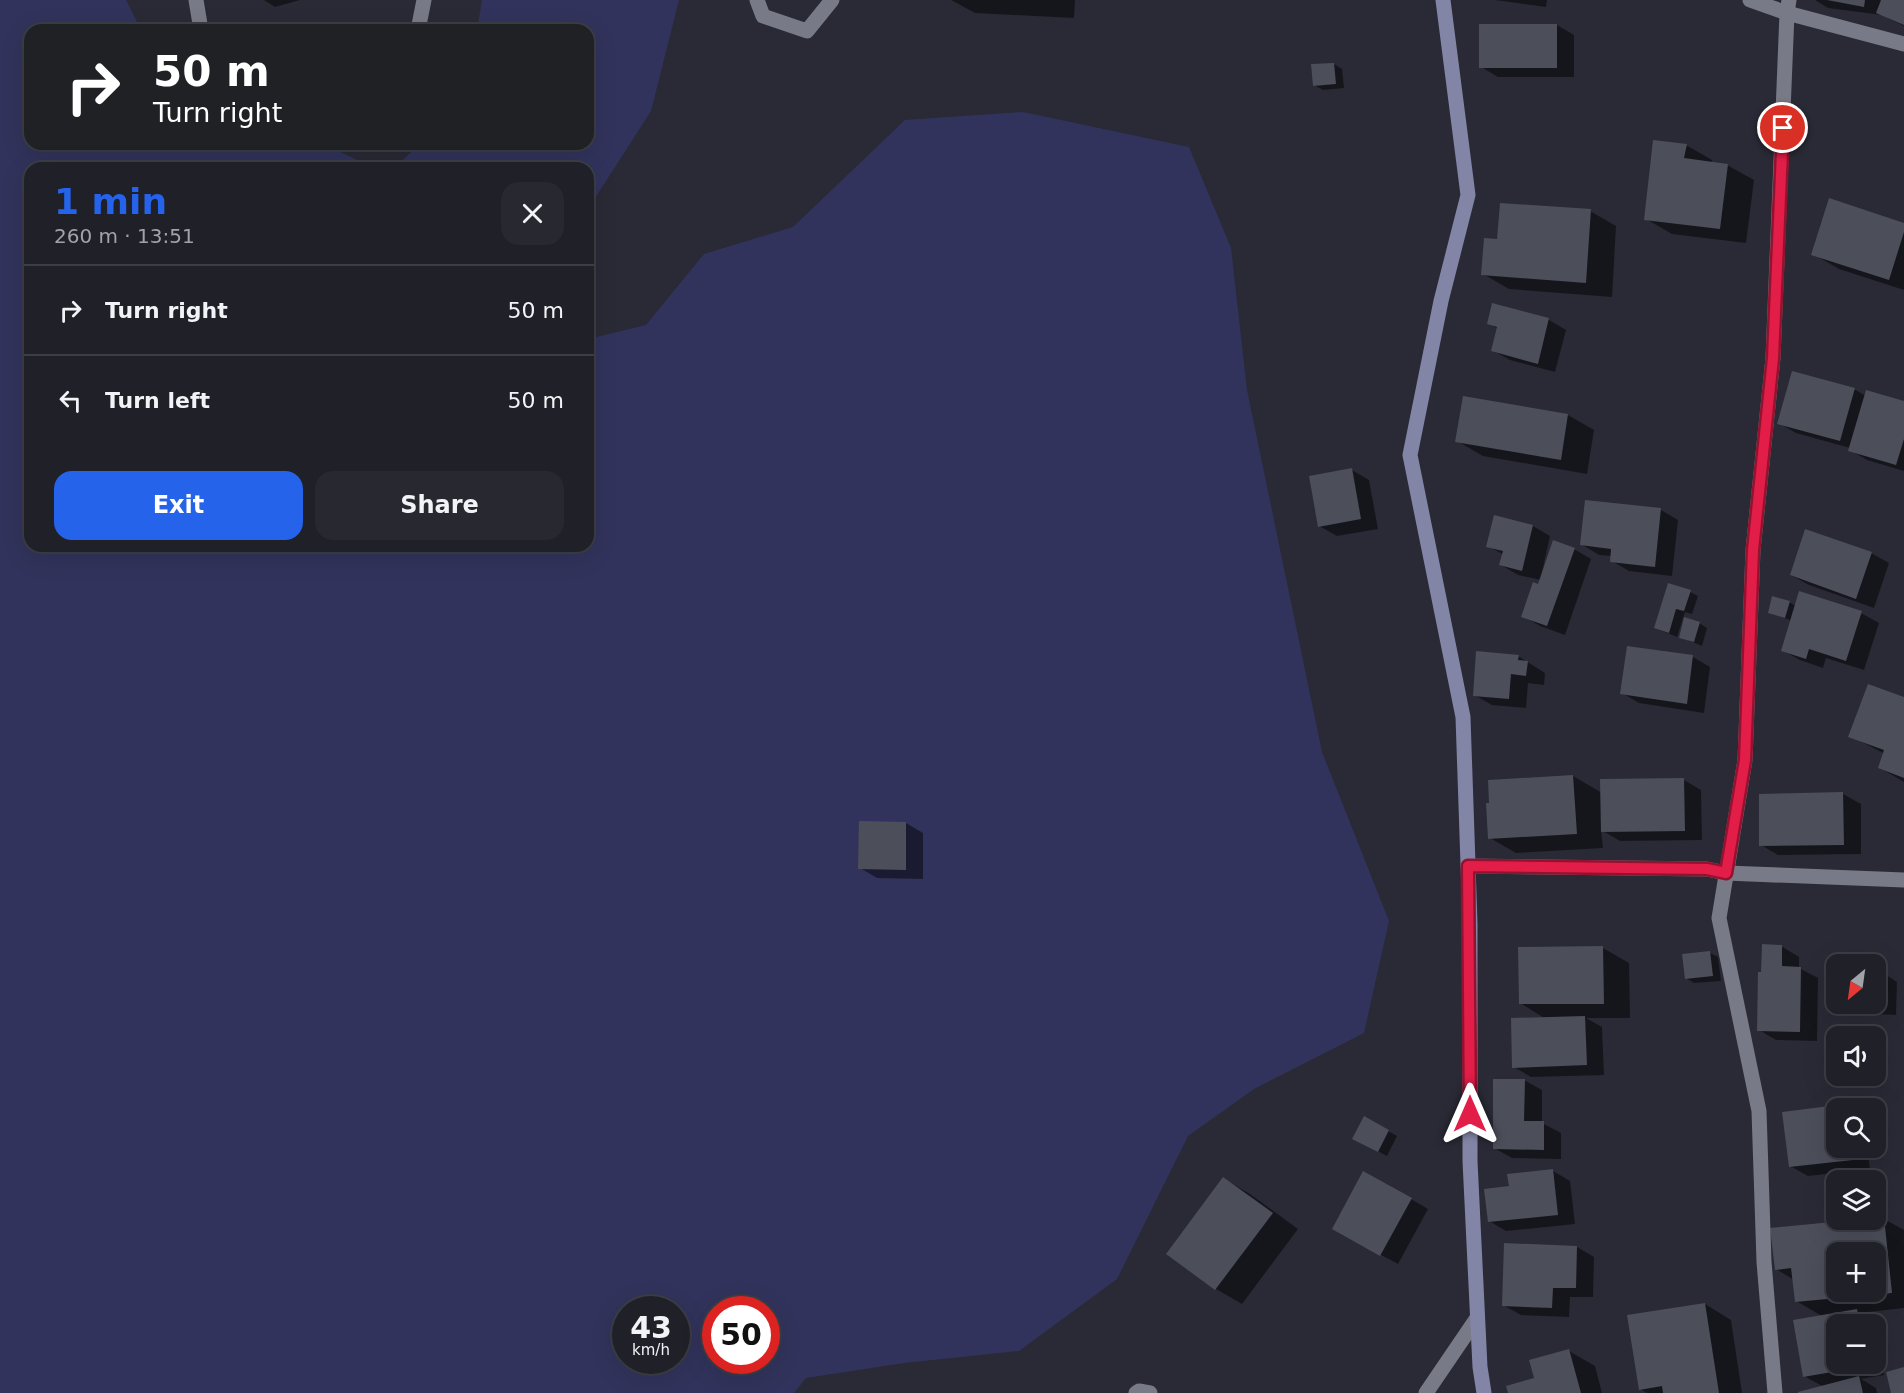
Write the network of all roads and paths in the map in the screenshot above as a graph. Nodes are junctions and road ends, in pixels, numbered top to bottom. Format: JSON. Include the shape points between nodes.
{"nodes":[{"id":1,"x":196,"y":0,"type":"edge"},
{"id":2,"x":424,"y":0,"type":"edge"},
{"id":3,"x":757,"y":0,"type":"edge"},
{"id":4,"x":832,"y":0,"type":"edge"},
{"id":5,"x":1443,"y":0,"type":"edge"},
{"id":6,"x":1750,"y":0,"type":"edge"},
{"id":7,"x":1788,"y":7,"type":"edge"},
{"id":8,"x":200,"y":24,"type":"edge"},
{"id":9,"x":419,"y":24,"type":"edge"},
{"id":10,"x":1904,"y":44,"type":"edge"},
{"id":11,"x":1468,"y":866,"type":"junction"},
{"id":12,"x":1726,"y":873,"type":"junction"},
{"id":13,"x":1904,"y":880,"type":"edge"},
{"id":14,"x":1477,"y":1318,"type":"junction"},
{"id":15,"x":1136,"y":1393,"type":"edge"},
{"id":16,"x":1150,"y":1393,"type":"edge"},
{"id":17,"x":1426,"y":1393,"type":"edge"},
{"id":18,"x":1484,"y":1393,"type":"edge"},
{"id":19,"x":1775,"y":1393,"type":"edge"}],
"edges":[{"from":1,"to":8,"type":"street"},
{"from":2,"to":9,"type":"street"},
{"from":3,"to":4,"type":"street","via":[[763,16],[807,31]]},
{"from":5,"to":11,"type":"main road","via":[[1468,195],[1441,301],[1410,455],[1463,717]]},
{"from":6,"to":7,"type":"street"},
{"from":7,"to":10,"type":"street"},
{"from":7,"to":12,"type":"street","via":[[1773,358],[1753,550],[1745,760]]},
{"from":11,"to":12,"type":"street","via":[[1707,869]]},
{"from":11,"to":14,"type":"main road","via":[[1470,1161]]},
{"from":12,"to":13,"type":"street"},
{"from":12,"to":19,"type":"street","via":[[1719,918],[1760,1111],[1764,1262]]},
{"from":14,"to":17,"type":"street"},
{"from":14,"to":18,"type":"main road"},
{"from":15,"to":16,"type":"street"}]}
